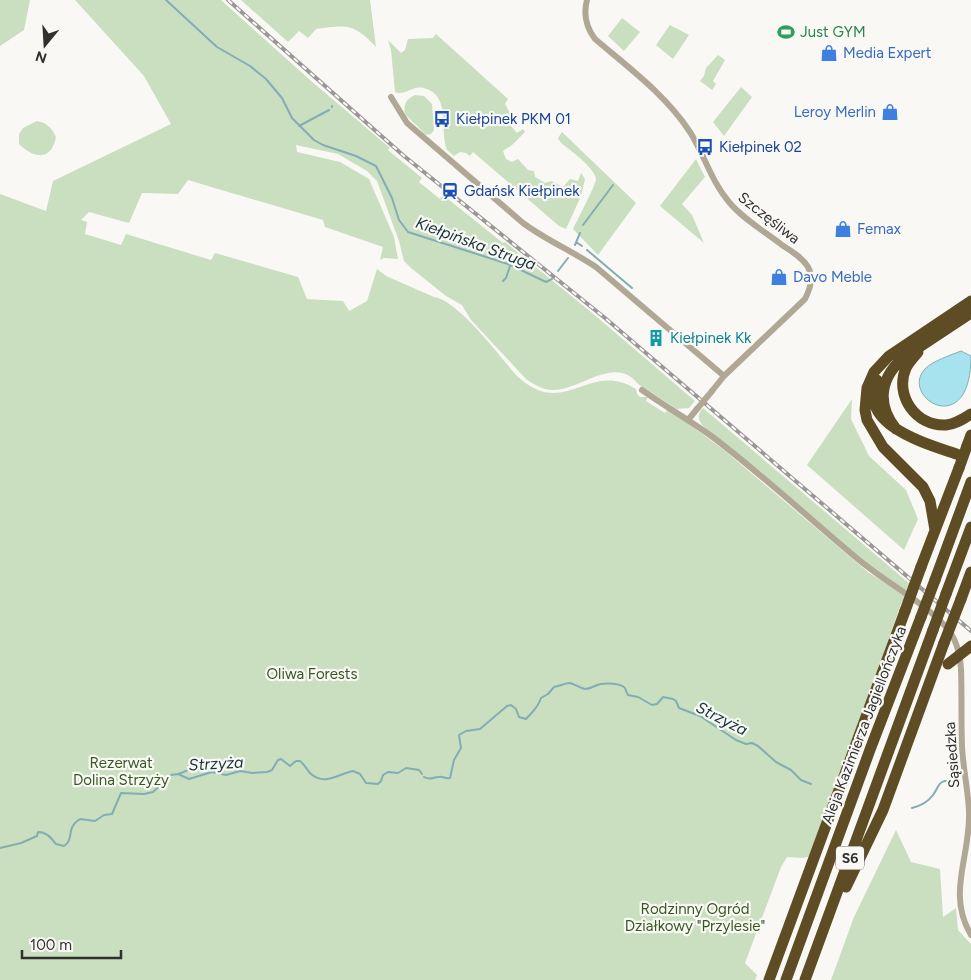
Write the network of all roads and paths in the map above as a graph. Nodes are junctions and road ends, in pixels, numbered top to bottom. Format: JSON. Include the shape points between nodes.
{"nodes":[{"id":1,"x":587,"y":0,"type":"edge"},
{"id":2,"x":392,"y":99,"type":"dead end"},
{"id":3,"x":971,"y":301,"type":"edge"},
{"id":4,"x":971,"y":313,"type":"edge"},
{"id":5,"x":922,"y":346,"type":"junction"},
{"id":6,"x":889,"y":356,"type":"junction"},
{"id":7,"x":724,"y":376,"type":"junction"},
{"id":8,"x":642,"y":390,"type":"dead end"},
{"id":9,"x":971,"y":414,"type":"edge"},
{"id":10,"x":688,"y":420,"type":"junction"},
{"id":11,"x":896,"y":429,"type":"junction"},
{"id":12,"x":969,"y":440,"type":"edge"},
{"id":13,"x":959,"y":455,"type":"dead end"},
{"id":14,"x":971,"y":482,"type":"edge"},
{"id":15,"x":971,"y":527,"type":"edge"},
{"id":16,"x":936,"y":530,"type":"junction"},
{"id":17,"x":971,"y":572,"type":"edge"},
{"id":18,"x":971,"y":646,"type":"edge"},
{"id":19,"x":932,"y":679,"type":"junction"},
{"id":20,"x":971,"y":935,"type":"edge"},
{"id":21,"x":816,"y":950,"type":"junction"},
{"id":22,"x":769,"y":980,"type":"edge"},
{"id":23,"x":786,"y":980,"type":"edge"},
{"id":24,"x":805,"y":980,"type":"edge"}],
"edges":[{"from":1,"to":7,"type":"street","name":"Szczęśliwa","via":[[585,19],[595,39],[659,94],[676,113],[690,131],[729,202],[800,258],[809,269],[811,280],[805,299]]},
{"from":2,"to":7,"type":"street","via":[[406,123],[523,223],[596,267]]},
{"from":3,"to":6,"type":"highway"},
{"from":4,"to":5,"type":"highway"},
{"from":5,"to":9,"type":"highway","via":[[905,369],[905,398],[910,409],[920,418],[941,425],[958,422]]},
{"from":5,"to":11,"type":"highway","via":[[899,361],[886,382],[884,408]]},
{"from":6,"to":11,"type":"highway","via":[[875,382],[874,399],[881,416]]},
{"from":6,"to":16,"type":"highway","via":[[874,372],[867,388],[867,420],[883,447],[923,487],[930,501]]},
{"from":7,"to":10,"type":"street","name":"Szczęśliwa","bridge":true},
{"from":8,"to":10,"type":"street"},
{"from":10,"to":20,"type":"street","name":"Sąsiedzka","via":[[878,576],[906,593],[946,627],[954,638],[960,658],[962,748],[969,812],[969,834],[959,881],[960,904],[964,924]]},
{"from":11,"to":13,"type":"highway"},
{"from":12,"to":16,"type":"highway","bridge":true},
{"from":14,"to":23,"type":"highway","name":"Aleja Kazimierza Jagiellończyka","number":"S6","bridge":true},
{"from":15,"to":21,"type":"highway","name":"Aleja Kazimierza Jagiellończyka","number":"S6","bridge":true},
{"from":16,"to":22,"type":"highway","bridge":true},
{"from":17,"to":19,"type":"highway","bridge":true},
{"from":18,"to":19,"type":"highway","bridge":true},
{"from":19,"to":21,"type":"highway","via":[[882,810]]},
{"from":21,"to":24,"type":"highway","name":"Aleja Kazimierza Jagiellończyka","number":"S6"}]}
